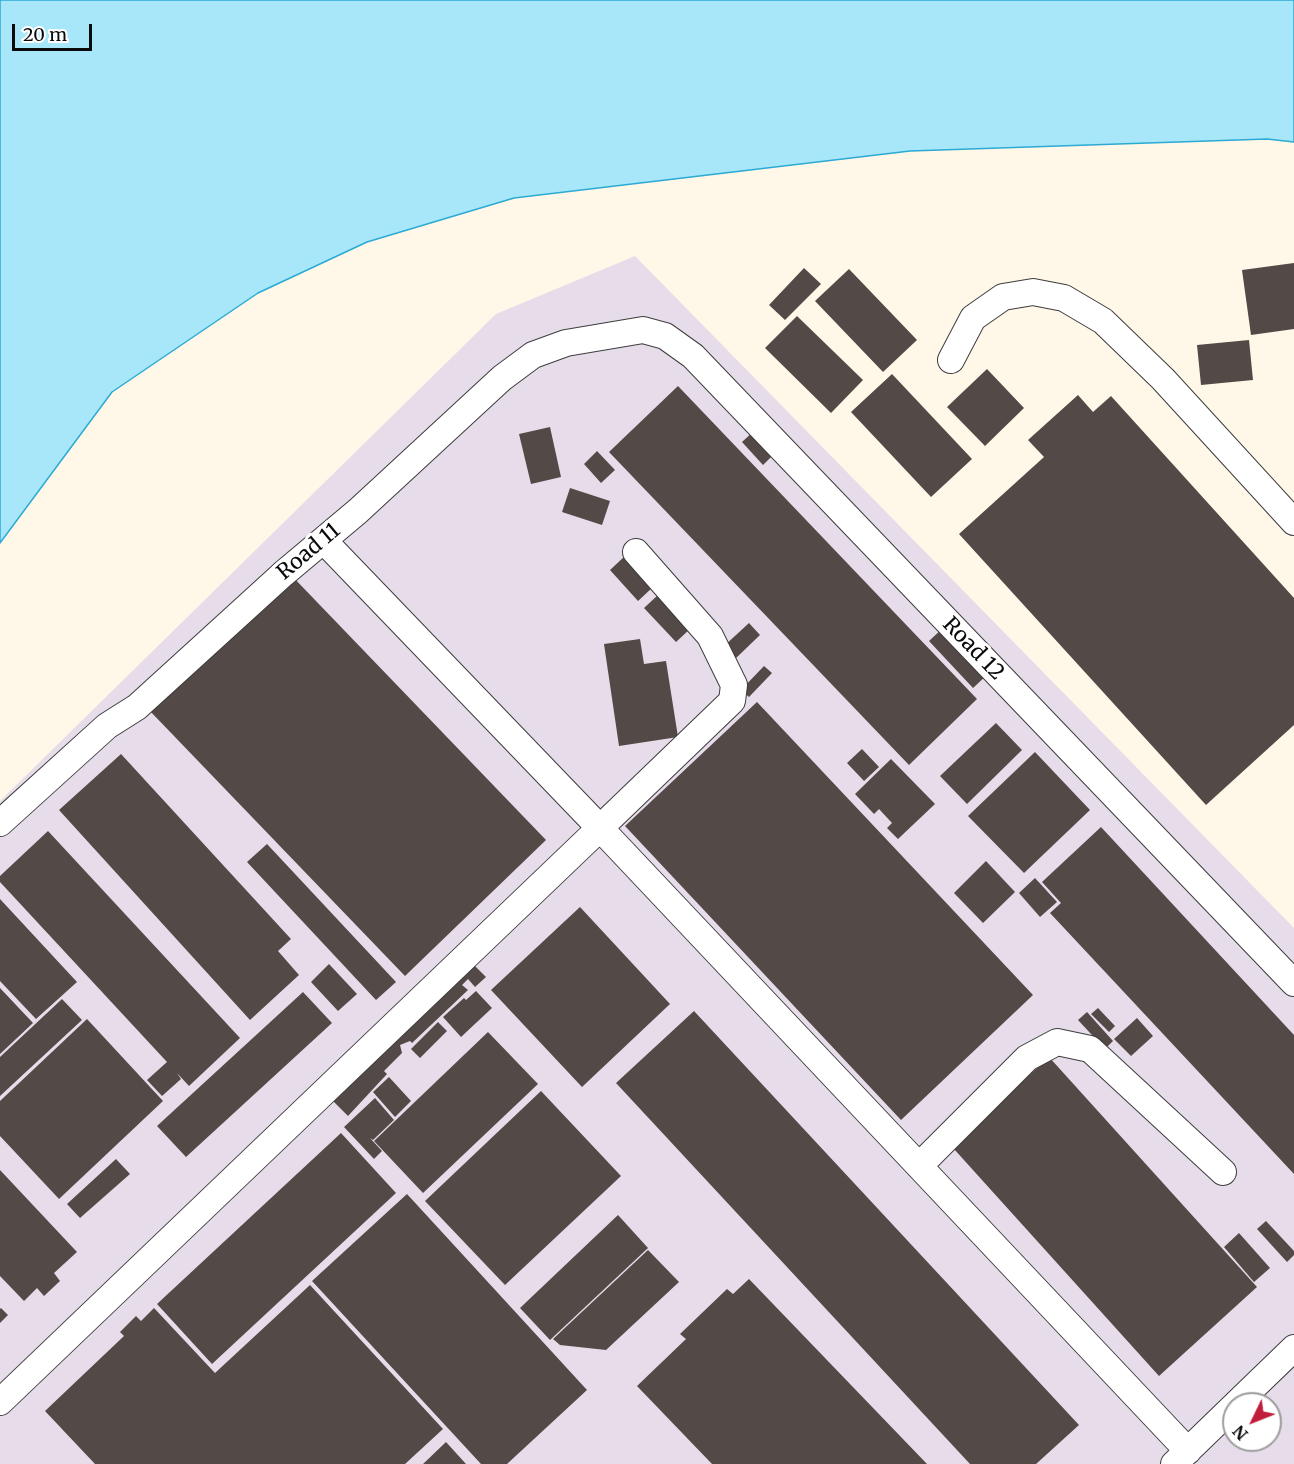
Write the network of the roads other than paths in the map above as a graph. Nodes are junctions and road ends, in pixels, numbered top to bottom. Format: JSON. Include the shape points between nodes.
{"nodes":[{"id":1,"x":643,"y":330,"type":"joint"},
{"id":2,"x":951,"y":360,"type":"dead end"},
{"id":3,"x":1294,"y":522,"type":"edge"},
{"id":4,"x":324,"y":541,"type":"junction"},
{"id":5,"x":636,"y":552,"type":"dead end"},
{"id":6,"x":0,"y":823,"type":"edge"},
{"id":7,"x":600,"y":828,"type":"junction"},
{"id":8,"x":1294,"y":983,"type":"edge"},
{"id":9,"x":919,"y":1166,"type":"junction"},
{"id":10,"x":1223,"y":1173,"type":"dead end"},
{"id":11,"x":1294,"y":1348,"type":"edge"},
{"id":12,"x":1248,"y":1392,"type":"edge"},
{"id":13,"x":0,"y":1402,"type":"edge"},
{"id":14,"x":1222,"y":1418,"type":"edge"},
{"id":15,"x":1181,"y":1457,"type":"edge"}],
"edges":[{"from":1,"to":4,"type":"street","name":"Road 11","via":[[566,343],[533,355],[502,378]]},
{"from":1,"to":8,"type":"street","name":"Road 12","via":[[665,336],[693,356]]},
{"from":2,"to":3,"type":"street","via":[[973,318],[1003,297],[1033,292],[1064,298],[1103,321]]},
{"from":4,"to":6,"type":"street","name":"Road 11"},
{"from":4,"to":7,"type":"street"},
{"from":5,"to":7,"type":"street","via":[[710,636],[734,685],[732,701]]},
{"from":7,"to":9,"type":"street"},
{"from":7,"to":13,"type":"street"},
{"from":9,"to":10,"type":"street","via":[[1027,1058],[1057,1042],[1090,1048]]},
{"from":9,"to":15,"type":"street"},
{"from":11,"to":12,"type":"street"},
{"from":14,"to":15,"type":"street"}]}
